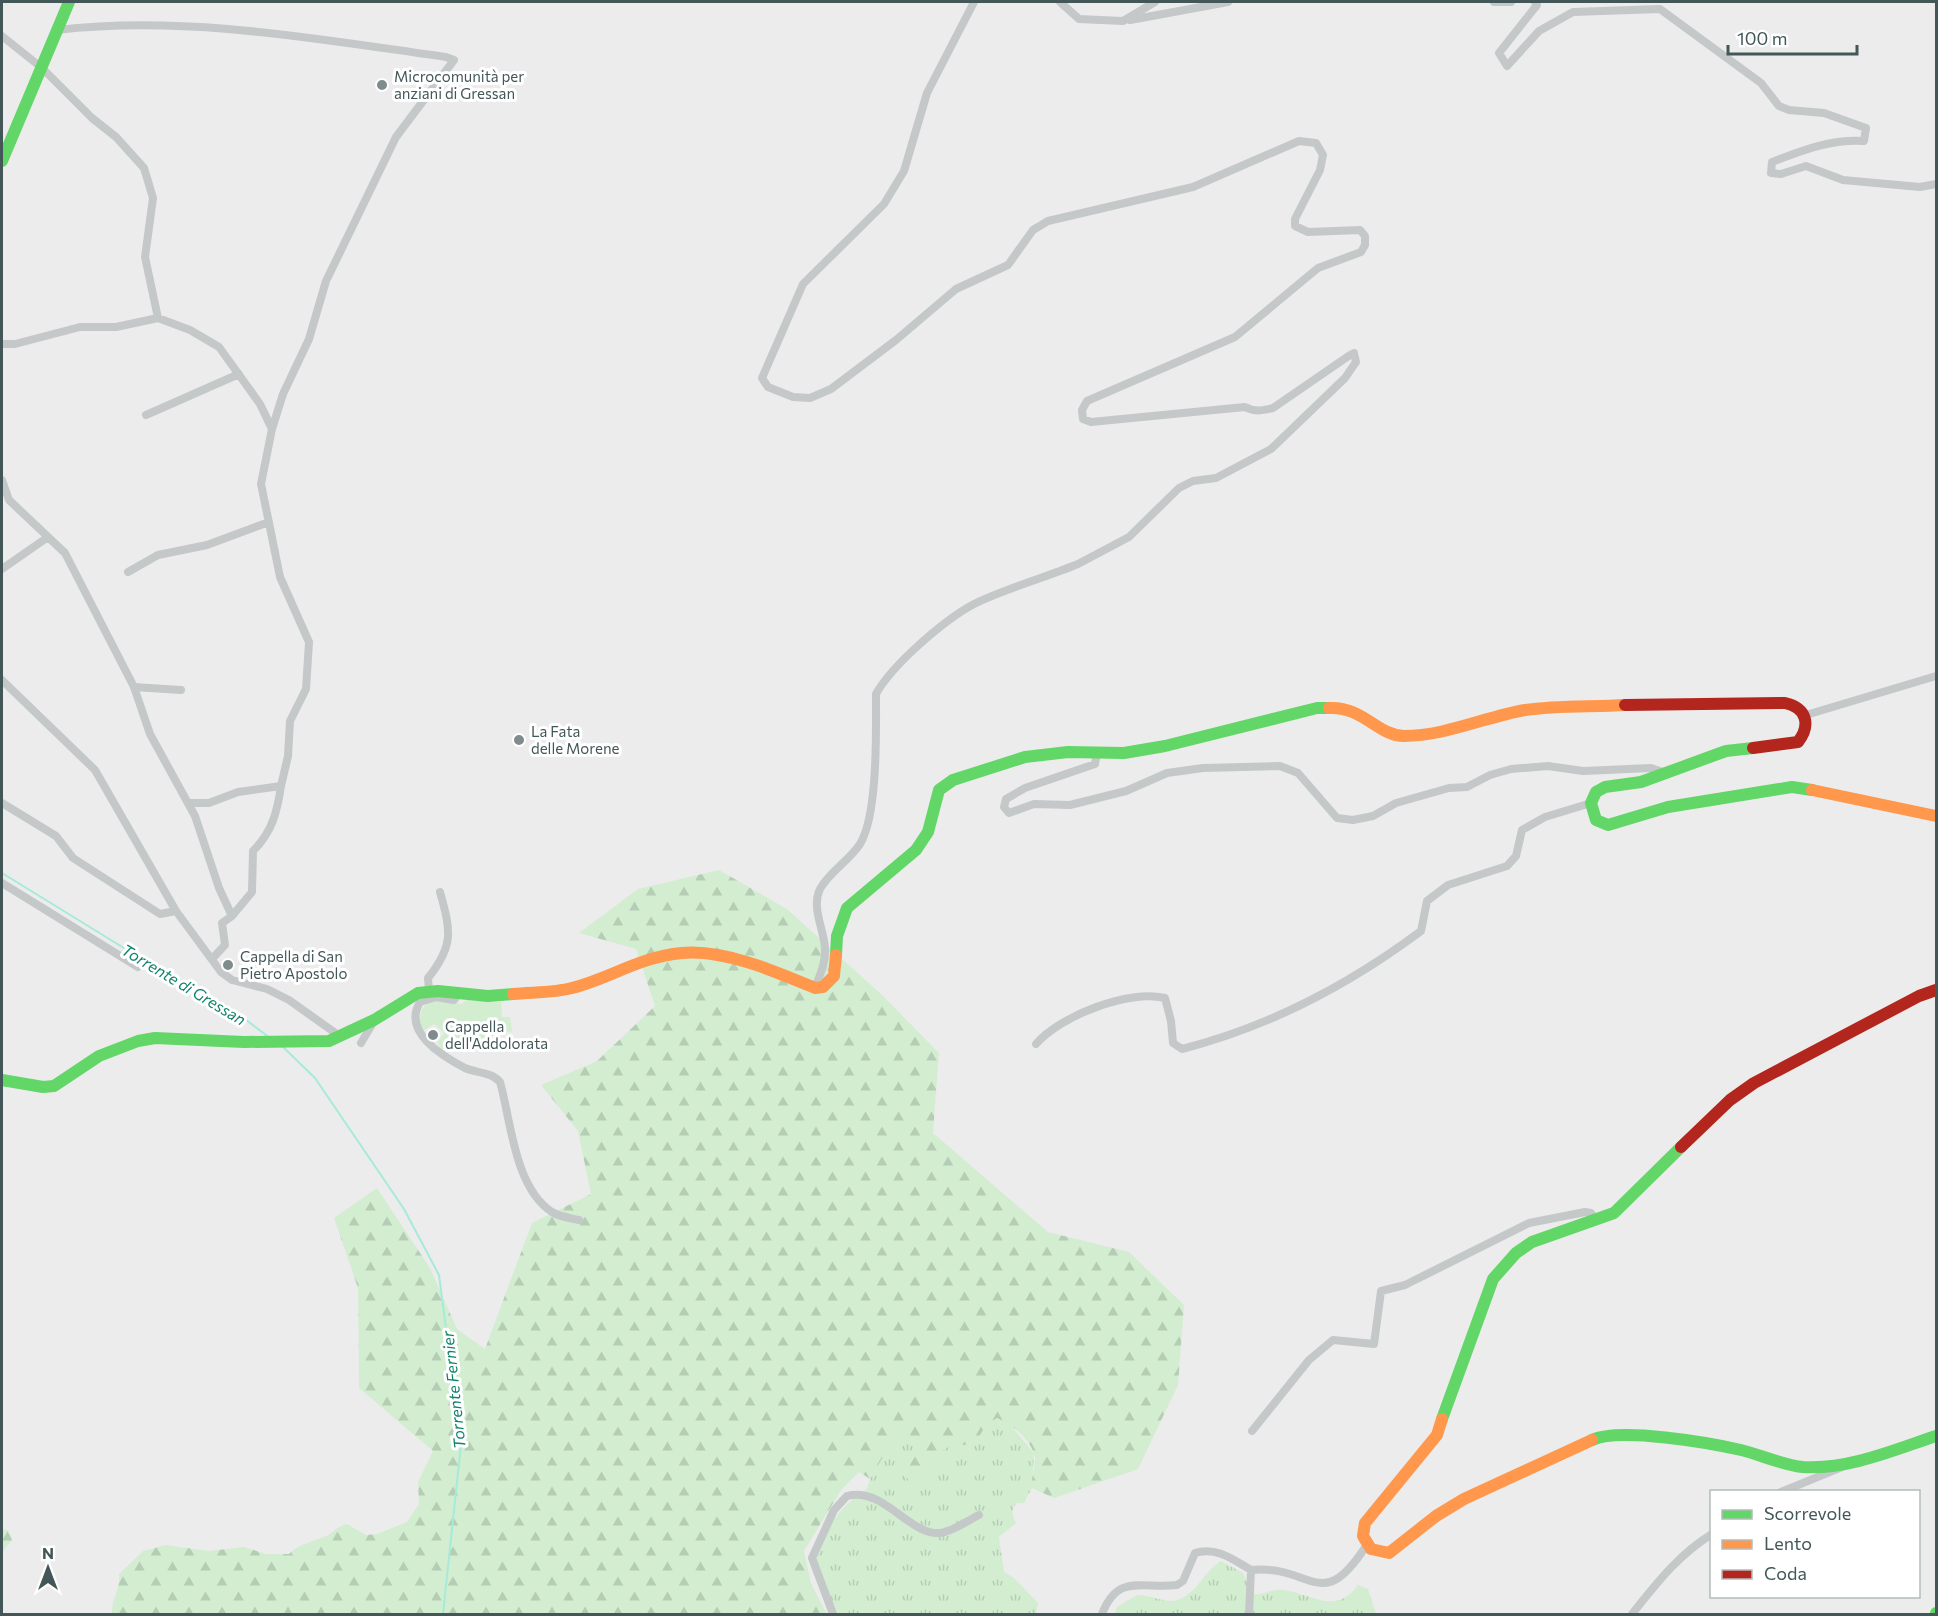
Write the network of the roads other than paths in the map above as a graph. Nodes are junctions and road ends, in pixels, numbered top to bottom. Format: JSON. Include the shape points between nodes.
{"nodes":[{"id":1,"x":69,"y":2,"type":"edge"},
{"id":2,"x":974,"y":2,"type":"edge"},
{"id":3,"x":1060,"y":2,"type":"edge"},
{"id":4,"x":1155,"y":2,"type":"edge"},
{"id":5,"x":1228,"y":2,"type":"edge"},
{"id":6,"x":1494,"y":2,"type":"edge"},
{"id":7,"x":1511,"y":2,"type":"edge"},
{"id":8,"x":1535,"y":2,"type":"edge"},
{"id":9,"x":1123,"y":21,"type":"junction"},
{"id":10,"x":57,"y":30,"type":"junction"},
{"id":11,"x":2,"y":36,"type":"edge"},
{"id":12,"x":42,"y":68,"type":"junction"},
{"id":13,"x":2,"y":161,"type":"edge"},
{"id":14,"x":1936,"y":184,"type":"edge"},
{"id":15,"x":158,"y":318,"type":"junction"},
{"id":16,"x":2,"y":344,"type":"edge"},
{"id":17,"x":239,"y":374,"type":"junction"},
{"id":18,"x":146,"y":415,"type":"dead end"},
{"id":19,"x":272,"y":429,"type":"junction"},
{"id":20,"x":2,"y":480,"type":"edge"},
{"id":21,"x":269,"y":522,"type":"junction"},
{"id":22,"x":48,"y":537,"type":"junction"},
{"id":23,"x":2,"y":569,"type":"edge"},
{"id":24,"x":128,"y":573,"type":"dead end"},
{"id":25,"x":1936,"y":676,"type":"edge"},
{"id":26,"x":2,"y":680,"type":"edge"},
{"id":27,"x":134,"y":687,"type":"junction"},
{"id":28,"x":181,"y":690,"type":"dead end"},
{"id":29,"x":1806,"y":715,"type":"junction"},
{"id":30,"x":1097,"y":753,"type":"junction"},
{"id":31,"x":1669,"y":773,"type":"junction"},
{"id":32,"x":281,"y":786,"type":"junction"},
{"id":33,"x":2,"y":803,"type":"edge"},
{"id":34,"x":188,"y":803,"type":"junction"},
{"id":35,"x":1591,"y":803,"type":"junction"},
{"id":36,"x":1936,"y":816,"type":"edge"},
{"id":37,"x":2,"y":883,"type":"edge"},
{"id":38,"x":440,"y":892,"type":"dead end"},
{"id":39,"x":176,"y":911,"type":"junction"},
{"id":40,"x":232,"y":916,"type":"junction"},
{"id":41,"x":212,"y":959,"type":"junction"},
{"id":42,"x":138,"y":967,"type":"dead end"},
{"id":43,"x":815,"y":988,"type":"junction"},
{"id":44,"x":429,"y":990,"type":"junction"},
{"id":45,"x":1936,"y":990,"type":"edge"},
{"id":46,"x":458,"y":994,"type":"junction"},
{"id":47,"x":374,"y":1020,"type":"junction"},
{"id":48,"x":341,"y":1037,"type":"junction"},
{"id":49,"x":362,"y":1043,"type":"dead end"},
{"id":50,"x":1036,"y":1044,"type":"dead end"},
{"id":51,"x":2,"y":1080,"type":"edge"},
{"id":52,"x":579,"y":1220,"type":"dead end"},
{"id":53,"x":1596,"y":1220,"type":"junction"},
{"id":54,"x":1251,"y":1431,"type":"dead end"},
{"id":55,"x":1936,"y":1436,"type":"edge"},
{"id":56,"x":1852,"y":1463,"type":"junction"},
{"id":57,"x":1784,"y":1490,"type":"edge"},
{"id":58,"x":979,"y":1515,"type":"dead end"},
{"id":59,"x":1710,"y":1535,"type":"edge"},
{"id":60,"x":1366,"y":1546,"type":"junction"},
{"id":61,"x":1251,"y":1570,"type":"junction"},
{"id":62,"x":833,"y":1614,"type":"edge"},
{"id":63,"x":1102,"y":1614,"type":"edge"},
{"id":64,"x":1249,"y":1614,"type":"edge"},
{"id":65,"x":1632,"y":1614,"type":"edge"}],
"edges":[{"from":1,"to":10,"type":"street"},
{"from":2,"to":43,"type":"street","via":[[927,93],[904,171],[884,204],[803,284],[762,378],[768,387],[793,397],[810,398],[831,389],[956,289],[1008,266],[1033,230],[1048,221],[1193,187],[1299,141],[1316,143],[1323,155],[1295,226],[1308,232],[1360,230],[1365,245],[1360,252],[1318,268],[1235,337],[1087,400],[1083,419],[1091,422],[1245,407],[1255,412],[1273,408],[1354,353],[1356,362],[1350,373],[1271,449],[1216,478],[1193,481],[1179,488],[1129,537],[1100,555],[959,613],[882,683],[876,694],[868,830],[858,847],[819,890],[818,916],[825,949],[824,965]]},
{"from":3,"to":9,"type":"street","via":[[1079,19]]},
{"from":4,"to":9,"type":"street"},
{"from":5,"to":9,"type":"street"},
{"from":6,"to":7,"type":"street"},
{"from":8,"to":14,"type":"street","via":[[1537,5],[1499,53],[1507,66],[1539,31],[1574,12],[1660,9],[1761,83],[1779,106],[1824,113],[1866,128],[1864,141],[1842,139],[1807,148],[1772,162],[1771,173],[1806,166],[1843,180],[1920,187]]},
{"from":10,"to":12,"type":"street"},
{"from":10,"to":19,"type":"street","via":[[170,24],[349,43],[453,60],[396,137],[326,281],[309,339],[283,394]]},
{"from":11,"to":12,"type":"street"},
{"from":12,"to":13,"type":"street"},
{"from":12,"to":15,"type":"street","via":[[138,159],[150,182],[153,198],[145,257]]},
{"from":15,"to":16,"type":"street","via":[[116,327],[80,327]]},
{"from":15,"to":17,"type":"street","via":[[219,347]]},
{"from":17,"to":18,"type":"street"},
{"from":17,"to":19,"type":"street"},
{"from":19,"to":21,"type":"street","via":[[261,484]]},
{"from":20,"to":22,"type":"street","via":[[9,500]]},
{"from":21,"to":24,"type":"street","via":[[207,545],[158,555]]},
{"from":21,"to":32,"type":"street","via":[[280,577],[309,642],[306,689],[290,721]]},
{"from":22,"to":23,"type":"street"},
{"from":22,"to":27,"type":"street","via":[[65,553]]},
{"from":25,"to":29,"type":"street"},
{"from":26,"to":39,"type":"street","via":[[95,770]]},
{"from":27,"to":28,"type":"street"},
{"from":27,"to":34,"type":"street","via":[[150,734]]},
{"from":29,"to":30,"type":"street","via":[[1785,703],[1615,705],[1526,710],[1402,736],[1353,710],[1326,708],[1166,746]]},
{"from":29,"to":31,"type":"street","via":[[1806,732],[1798,742],[1726,751]]},
{"from":30,"to":31,"type":"street","via":[[1095,764],[1025,788],[1006,799],[1004,807],[1009,813],[1034,804],[1070,805],[1126,790],[1167,773],[1256,765],[1280,766],[1298,773],[1337,818],[1353,820],[1373,816],[1396,803],[1467,787],[1511,769],[1651,768]]},
{"from":30,"to":43,"type":"street","via":[[1025,757],[953,780],[939,790],[928,832],[916,850],[847,908],[837,936],[834,976],[823,987]]},
{"from":31,"to":35,"type":"street","via":[[1605,787],[1596,792]]},
{"from":32,"to":34,"type":"street","via":[[238,792],[209,803]]},
{"from":32,"to":40,"type":"street","via":[[273,826],[253,851],[252,892]]},
{"from":33,"to":39,"type":"street","via":[[56,836],[73,858],[160,914]]},
{"from":34,"to":40,"type":"street"},
{"from":35,"to":36,"type":"street","via":[[1596,820],[1608,825],[1668,807],[1792,787]]},
{"from":35,"to":50,"type":"street","via":[[1522,830],[1516,856],[1507,866],[1448,885],[1427,901],[1421,931],[1357,975],[1262,1023],[1182,1049],[1173,1043],[1165,998],[1154,995],[1123,998],[1048,1031]]},
{"from":37,"to":42,"type":"street"},
{"from":38,"to":44,"type":"street","via":[[448,928],[447,950],[428,978]]},
{"from":39,"to":41,"type":"street"},
{"from":40,"to":41,"type":"street","via":[[222,923],[225,945]]},
{"from":41,"to":48,"type":"street","via":[[232,980],[267,989],[289,1000]]},
{"from":43,"to":46,"type":"street","via":[[768,969],[684,953],[642,960],[572,988],[488,996]]},
{"from":44,"to":46,"type":"street"},
{"from":44,"to":47,"type":"street","via":[[406,999]]},
{"from":45,"to":53,"type":"street","via":[[1754,1083],[1730,1100],[1614,1213]]},
{"from":46,"to":52,"type":"street","via":[[454,1000],[436,997],[420,1002],[416,1020],[419,1033],[466,1069],[496,1077],[510,1137],[533,1190],[550,1211]]},
{"from":47,"to":48,"type":"street"},
{"from":47,"to":49,"type":"street"},
{"from":48,"to":51,"type":"street","via":[[318,1043],[171,1038],[138,1041],[99,1056],[54,1086]]},
{"from":53,"to":54,"type":"street","via":[[1585,1212],[1529,1224],[1405,1285],[1381,1291],[1374,1344],[1333,1340],[1309,1360]]},
{"from":53,"to":60,"type":"street","via":[[1532,1242],[1516,1253],[1493,1279],[1437,1436],[1365,1523]]},
{"from":55,"to":56,"type":"street"},
{"from":56,"to":57,"type":"street"},
{"from":56,"to":60,"type":"street","via":[[1801,1467],[1688,1440],[1647,1436],[1597,1438],[1464,1500],[1436,1516],[1389,1553],[1380,1554]]},
{"from":58,"to":62,"type":"street","via":[[954,1529],[933,1532],[864,1494],[847,1496],[834,1510],[812,1558]]},
{"from":59,"to":65,"type":"street","via":[[1672,1564]]},
{"from":60,"to":61,"type":"street","via":[[1340,1584],[1327,1590],[1269,1568]]},
{"from":61,"to":63,"type":"street","via":[[1216,1551],[1195,1553],[1183,1581],[1177,1585],[1117,1589],[1108,1598]]},
{"from":61,"to":64,"type":"street"}]}
